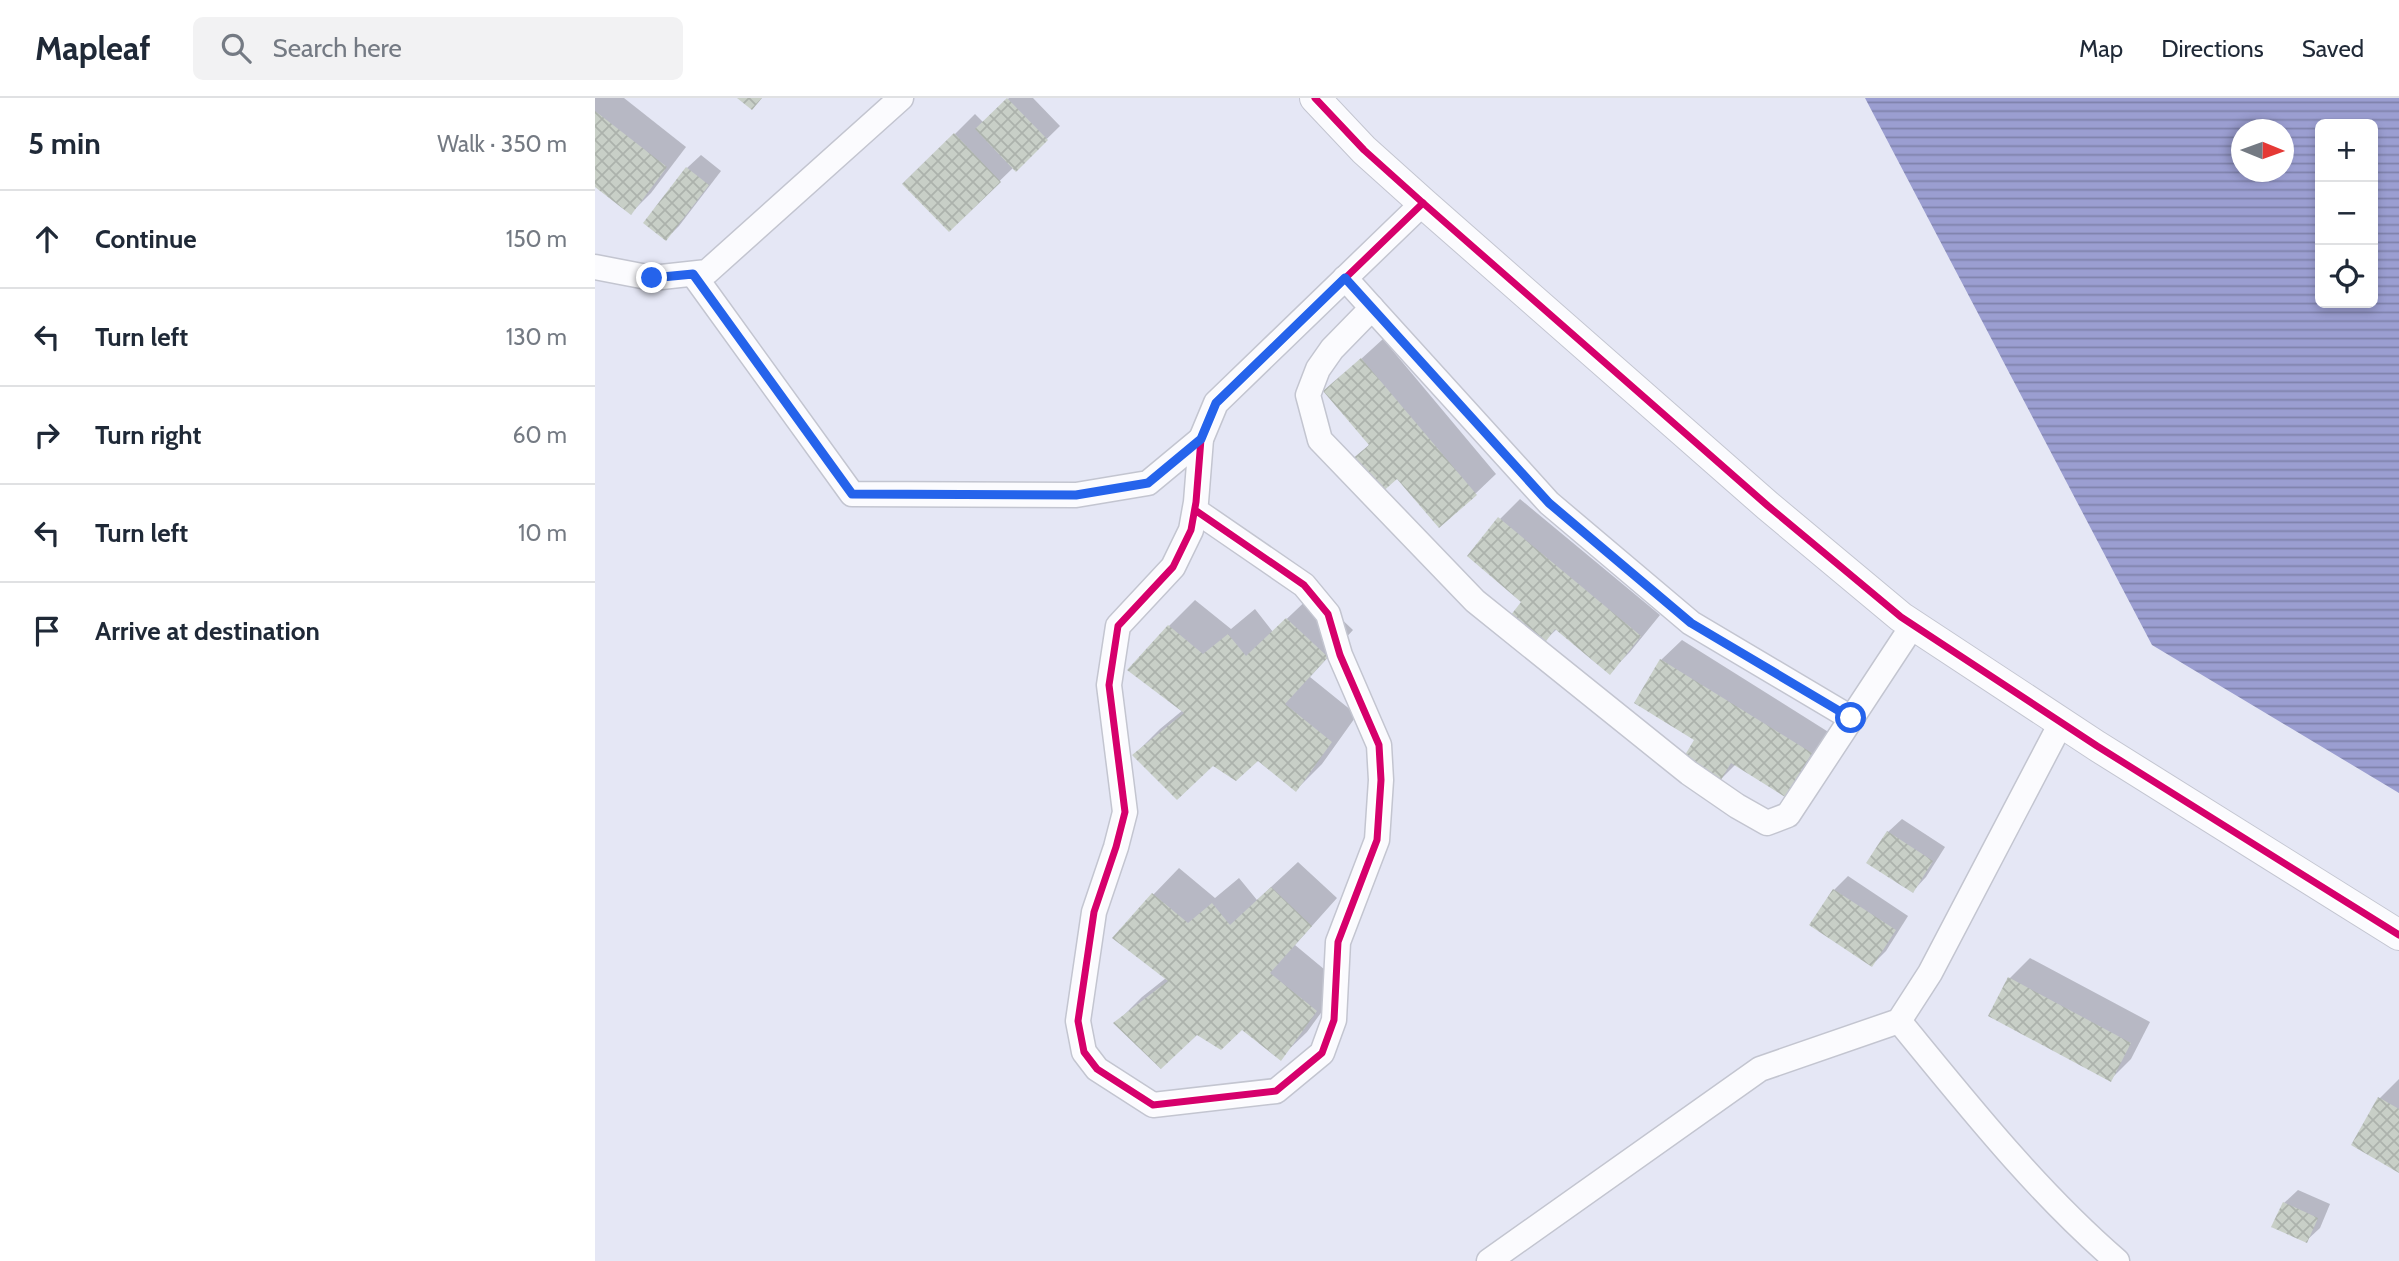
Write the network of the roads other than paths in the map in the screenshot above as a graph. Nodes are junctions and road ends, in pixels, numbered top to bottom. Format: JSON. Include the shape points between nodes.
{"nodes":[{"id":1,"x":901,"y":98,"type":"edge"},
{"id":2,"x":1315,"y":98,"type":"edge"},
{"id":3,"x":1423,"y":203,"type":"junction"},
{"id":4,"x":595,"y":267,"type":"edge"},
{"id":5,"x":693,"y":274,"type":"junction"},
{"id":6,"x":1345,"y":278,"type":"junction"},
{"id":7,"x":1372,"y":308,"type":"junction"},
{"id":8,"x":1201,"y":439,"type":"junction"},
{"id":9,"x":1195,"y":510,"type":"junction"},
{"id":10,"x":1913,"y":625,"type":"junction"},
{"id":11,"x":1851,"y":718,"type":"junction"},
{"id":12,"x":2061,"y":723,"type":"junction"},
{"id":13,"x":2399,"y":935,"type":"edge"},
{"id":14,"x":1899,"y":1021,"type":"junction"},
{"id":15,"x":1489,"y":1261,"type":"edge"},
{"id":16,"x":2117,"y":1261,"type":"edge"}],
"edges":[{"from":1,"to":5,"type":"street","via":[[707,272]]},
{"from":2,"to":3,"type":"street"},
{"from":3,"to":6,"type":"street"},
{"from":3,"to":10,"type":"street","via":[[1768,506]]},
{"from":4,"to":5,"type":"street","via":[[652,278]]},
{"from":5,"to":8,"type":"street","via":[[852,494],[1076,495],[1148,483]]},
{"from":6,"to":7,"type":"street"},
{"from":6,"to":8,"type":"street","via":[[1216,403]]},
{"from":7,"to":11,"type":"street","via":[[1549,503],[1691,623]]},
{"from":7,"to":11,"type":"street","via":[[1318,369],[1308,395],[1320,440],[1475,601],[1689,773],[1767,823],[1789,815]]},
{"from":8,"to":9,"type":"street"},
{"from":9,"to":9,"type":"street","via":[[1191,530],[1173,566],[1118,626],[1109,685],[1125,811],[1094,912],[1077,1021],[1083,1052],[1097,1069],[1153,1105],[1276,1091],[1322,1053],[1334,1020],[1338,942],[1377,840],[1379,745],[1340,655],[1328,614],[1304,585]]},
{"from":10,"to":11,"type":"street"},
{"from":10,"to":12,"type":"street"},
{"from":12,"to":13,"type":"street"},
{"from":12,"to":14,"type":"street","via":[[1930,973]]},
{"from":14,"to":15,"type":"street","via":[[1760,1069]]},
{"from":14,"to":16,"type":"street","via":[[2006,1149],[2076,1225]]}]}
